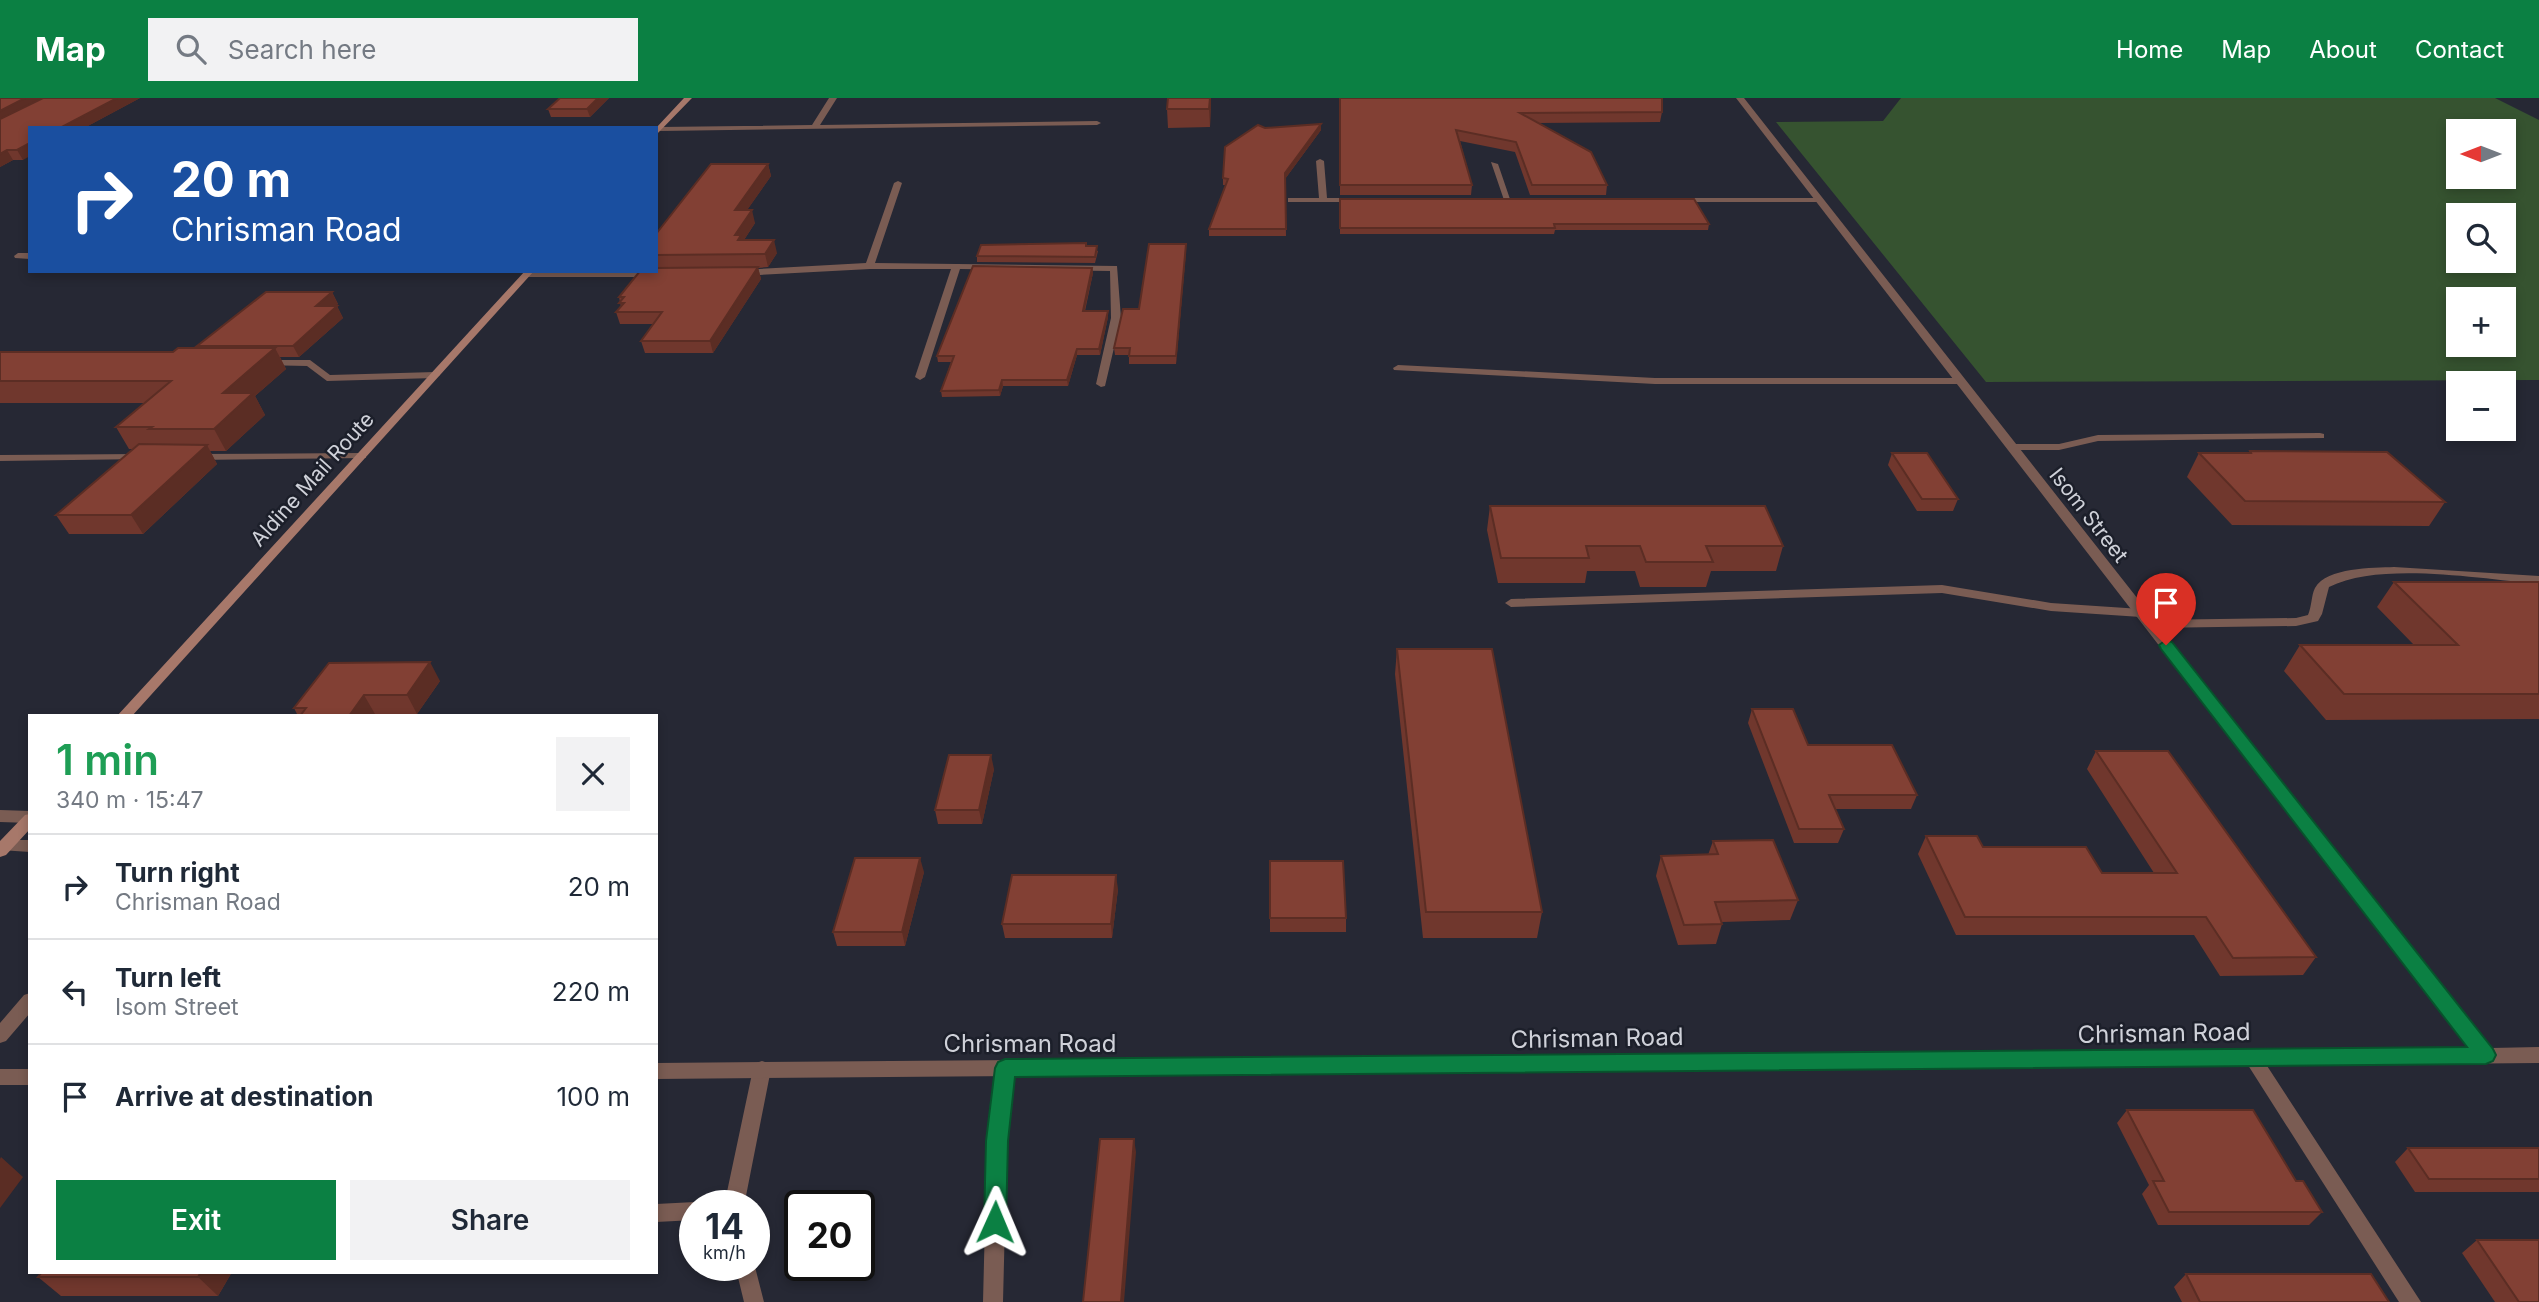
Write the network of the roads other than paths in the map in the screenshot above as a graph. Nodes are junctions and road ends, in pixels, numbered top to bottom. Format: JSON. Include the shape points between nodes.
{"nodes":[{"id":1,"x":688,"y":98,"type":"edge"},
{"id":2,"x":833,"y":98,"type":"edge"},
{"id":3,"x":1740,"y":98,"type":"edge"},
{"id":4,"x":1097,"y":123,"type":"dead end"},
{"id":5,"x":816,"y":127,"type":"junction"},
{"id":6,"x":658,"y":131,"type":"edge"},
{"id":7,"x":1320,"y":161,"type":"dead end"},
{"id":8,"x":1494,"y":164,"type":"dead end"},
{"id":9,"x":898,"y":183,"type":"dead end"},
{"id":10,"x":1376,"y":200,"type":"edge"},
{"id":11,"x":1495,"y":200,"type":"edge"},
{"id":12,"x":1508,"y":200,"type":"junction"},
{"id":13,"x":1522,"y":200,"type":"edge"},
{"id":14,"x":1670,"y":200,"type":"edge"},
{"id":15,"x":1819,"y":200,"type":"junction"},
{"id":16,"x":1291,"y":201,"type":"dead end"},
{"id":17,"x":1323,"y":201,"type":"junction"},
{"id":18,"x":18,"y":256,"type":"dead end"},
{"id":19,"x":28,"y":256,"type":"edge"},
{"id":20,"x":870,"y":266,"type":"junction"},
{"id":21,"x":957,"y":266,"type":"junction"},
{"id":22,"x":528,"y":273,"type":"edge"},
{"id":23,"x":732,"y":273,"type":"edge"},
{"id":24,"x":663,"y":274,"type":"edge"},
{"id":25,"x":256,"y":363,"type":"edge"},
{"id":26,"x":1398,"y":368,"type":"dead end"},
{"id":27,"x":435,"y":375,"type":"junction"},
{"id":28,"x":920,"y":377,"type":"dead end"},
{"id":29,"x":1960,"y":381,"type":"junction"},
{"id":30,"x":1101,"y":384,"type":"dead end"},
{"id":31,"x":2320,"y":436,"type":"dead end"},
{"id":32,"x":2012,"y":447,"type":"junction"},
{"id":33,"x":362,"y":456,"type":"junction"},
{"id":34,"x":152,"y":457,"type":"edge"},
{"id":35,"x":178,"y":457,"type":"edge"},
{"id":36,"x":0,"y":458,"type":"edge"},
{"id":37,"x":2539,"y":580,"type":"edge"},
{"id":38,"x":1511,"y":603,"type":"dead end"},
{"id":39,"x":2145,"y":618,"type":"junction"},
{"id":40,"x":126,"y":714,"type":"edge"},
{"id":41,"x":0,"y":816,"type":"edge"},
{"id":42,"x":28,"y":818,"type":"edge"},
{"id":43,"x":28,"y":820,"type":"edge"},
{"id":44,"x":28,"y":846,"type":"edge"},
{"id":45,"x":2,"y":849,"type":"edge"},
{"id":46,"x":28,"y":1002,"type":"edge"},
{"id":47,"x":0,"y":1036,"type":"edge"},
{"id":48,"x":2486,"y":1055,"type":"junction"},
{"id":49,"x":2539,"y":1055,"type":"edge"},
{"id":50,"x":2252,"y":1057,"type":"junction"},
{"id":51,"x":1005,"y":1068,"type":"junction"},
{"id":52,"x":762,"y":1069,"type":"junction"},
{"id":53,"x":658,"y":1071,"type":"edge"},
{"id":54,"x":0,"y":1077,"type":"edge"},
{"id":55,"x":28,"y":1077,"type":"edge"},
{"id":56,"x":737,"y":1190,"type":"edge"},
{"id":57,"x":679,"y":1212,"type":"edge"},
{"id":58,"x":658,"y":1213,"type":"edge"},
{"id":59,"x":749,"y":1281,"type":"edge"},
{"id":60,"x":754,"y":1302,"type":"edge"},
{"id":61,"x":993,"y":1302,"type":"edge"},
{"id":62,"x":2411,"y":1302,"type":"edge"}],
"edges":[{"from":1,"to":6,"type":"main road"},
{"from":2,"to":5,"type":"street"},
{"from":3,"to":15,"type":"street","name":"Isom Street"},
{"from":4,"to":5,"type":"street"},
{"from":5,"to":6,"type":"street"},
{"from":7,"to":17,"type":"street"},
{"from":8,"to":12,"type":"street"},
{"from":9,"to":20,"type":"street"},
{"from":10,"to":17,"type":"street"},
{"from":11,"to":12,"type":"street"},
{"from":12,"to":13,"type":"street"},
{"from":14,"to":15,"type":"street"},
{"from":15,"to":29,"type":"street","name":"Isom Street"},
{"from":16,"to":17,"type":"street"},
{"from":18,"to":19,"type":"street"},
{"from":20,"to":21,"type":"street"},
{"from":20,"to":23,"type":"street"},
{"from":21,"to":28,"type":"street"},
{"from":21,"to":30,"type":"street","via":[[1114,268],[1116,318]]},
{"from":22,"to":24,"type":"street"},
{"from":22,"to":27,"type":"main road","name":"Aldine Mail Route"},
{"from":25,"to":27,"type":"street","via":[[310,363],[327,378]]},
{"from":26,"to":29,"type":"street","via":[[1655,381]]},
{"from":27,"to":33,"type":"main road","name":"Aldine Mail Route"},
{"from":29,"to":32,"type":"street","name":"Isom Street"},
{"from":31,"to":32,"type":"street","via":[[2098,438],[2059,447]]},
{"from":32,"to":39,"type":"street","name":"Isom Street"},
{"from":33,"to":35,"type":"street"},
{"from":33,"to":40,"type":"main road","name":"Aldine Mail Route"},
{"from":34,"to":36,"type":"street"},
{"from":37,"to":39,"type":"street","via":[[2441,572],[2361,572],[2333,578],[2323,586],[2313,618],[2296,622]]},
{"from":38,"to":39,"type":"street","via":[[1942,589]]},
{"from":39,"to":48,"type":"street","name":"Isom Street"},
{"from":41,"to":42,"type":"street"},
{"from":43,"to":45,"type":"main road"},
{"from":44,"to":45,"type":"street"},
{"from":46,"to":47,"type":"street"},
{"from":48,"to":49,"type":"street","name":"Chrisman Road"},
{"from":48,"to":50,"type":"street","name":"Chrisman Road"},
{"from":50,"to":51,"type":"street","name":"Chrisman Road"},
{"from":50,"to":62,"type":"street"},
{"from":51,"to":52,"type":"street","name":"Chrisman Road"},
{"from":51,"to":61,"type":"street","via":[[997,1141]]},
{"from":52,"to":53,"type":"street","name":"Chrisman Road"},
{"from":52,"to":56,"type":"street"},
{"from":54,"to":55,"type":"street"},
{"from":57,"to":58,"type":"street"},
{"from":59,"to":60,"type":"street"}]}
